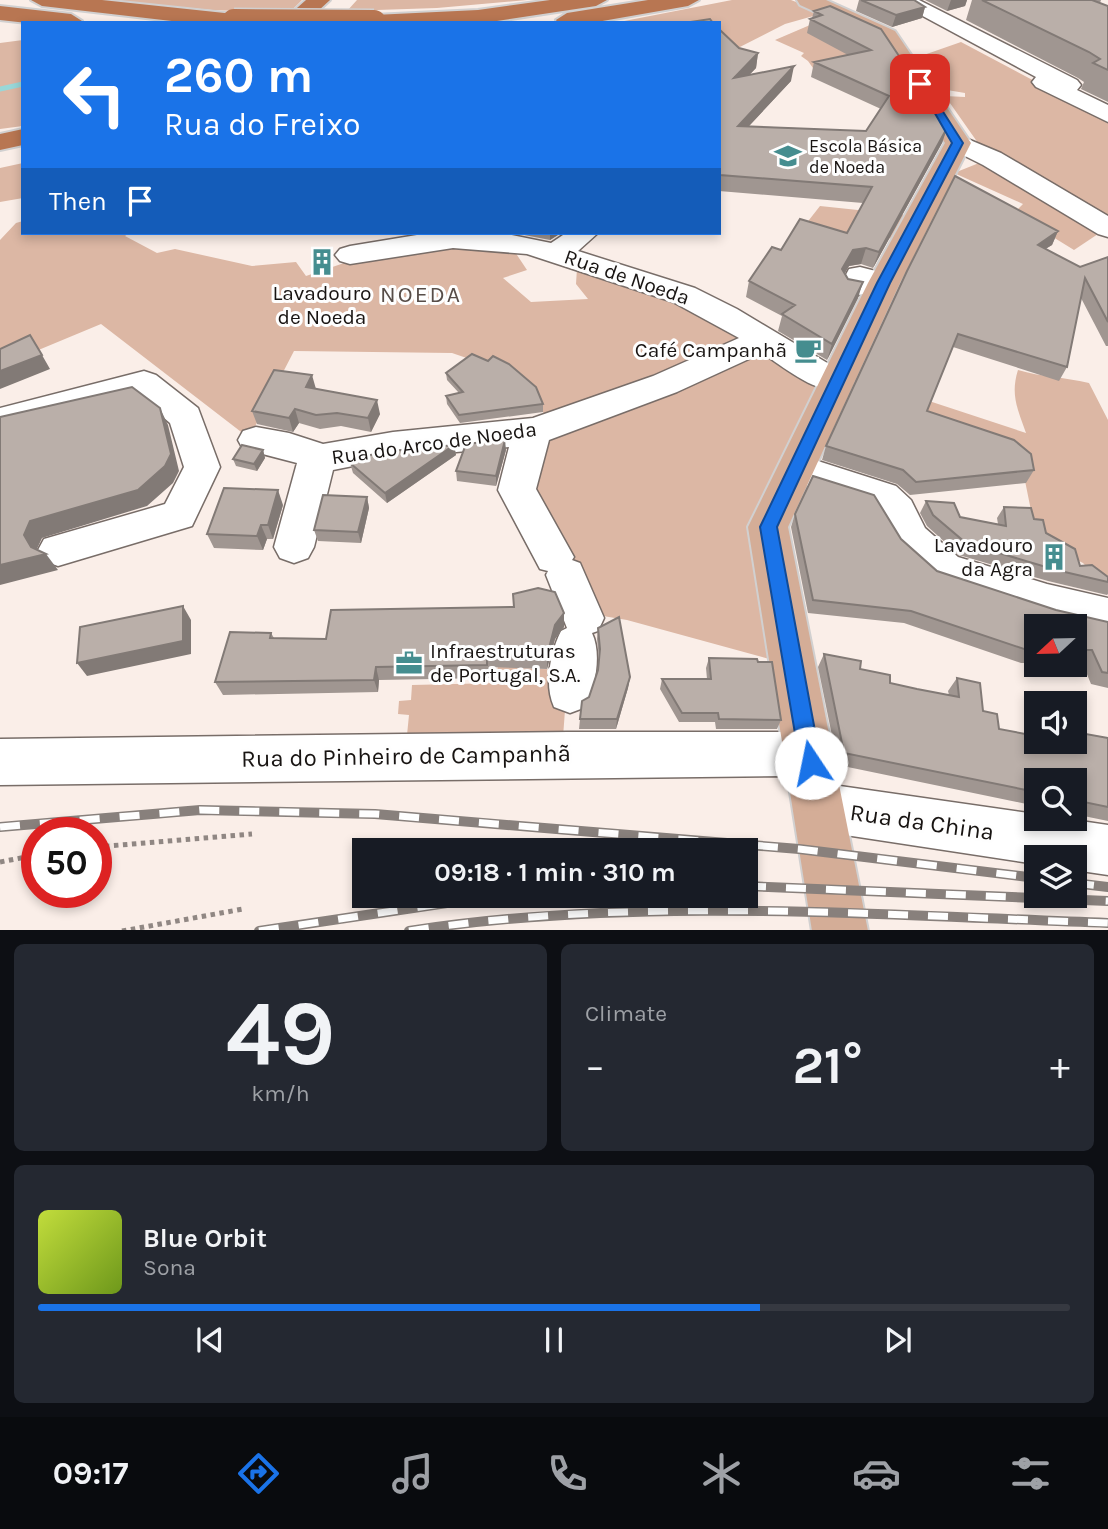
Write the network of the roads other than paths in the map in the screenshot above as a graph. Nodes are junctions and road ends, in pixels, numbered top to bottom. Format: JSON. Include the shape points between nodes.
{"nodes":[{"id":1,"x":43,"y":0,"type":"edge"},
{"id":2,"x":319,"y":0,"type":"edge"},
{"id":3,"x":340,"y":0,"type":"edge"},
{"id":4,"x":596,"y":0,"type":"edge"},
{"id":5,"x":688,"y":0,"type":"edge"},
{"id":6,"x":807,"y":0,"type":"edge"},
{"id":7,"x":903,"y":0,"type":"edge"},
{"id":8,"x":639,"y":9,"type":"junction"},
{"id":9,"x":0,"y":13,"type":"edge"},
{"id":10,"x":70,"y":21,"type":"edge"},
{"id":11,"x":234,"y":21,"type":"edge"},
{"id":12,"x":293,"y":21,"type":"edge"},
{"id":13,"x":316,"y":21,"type":"edge"},
{"id":14,"x":395,"y":21,"type":"edge"},
{"id":15,"x":558,"y":21,"type":"edge"},
{"id":16,"x":594,"y":21,"type":"edge"},
{"id":17,"x":1023,"y":64,"type":"junction"},
{"id":18,"x":1069,"y":86,"type":"dead end"},
{"id":19,"x":1108,"y":115,"type":"edge"},
{"id":20,"x":0,"y":135,"type":"edge"},
{"id":21,"x":21,"y":135,"type":"edge"},
{"id":22,"x":21,"y":136,"type":"edge"},
{"id":23,"x":0,"y":142,"type":"edge"},
{"id":24,"x":21,"y":152,"type":"edge"},
{"id":25,"x":0,"y":157,"type":"edge"},
{"id":26,"x":954,"y":164,"type":"junction"},
{"id":27,"x":1108,"y":228,"type":"edge"},
{"id":28,"x":581,"y":235,"type":"edge"},
{"id":29,"x":555,"y":253,"type":"junction"},
{"id":30,"x":350,"y":255,"type":"dead end"},
{"id":31,"x":757,"y":342,"type":"junction"},
{"id":32,"x":838,"y":381,"type":"junction"},
{"id":33,"x":0,"y":421,"type":"edge"},
{"id":34,"x":536,"y":431,"type":"junction"},
{"id":35,"x":256,"y":440,"type":"dead end"},
{"id":36,"x":322,"y":458,"type":"junction"},
{"id":37,"x":796,"y":468,"type":"junction"},
{"id":38,"x":294,"y":547,"type":"dead end"},
{"id":39,"x":58,"y":550,"type":"dead end"},
{"id":40,"x":1100,"y":608,"type":"edge"},
{"id":41,"x":569,"y":728,"type":"junction"},
{"id":42,"x":0,"y":762,"type":"edge"},
{"id":43,"x":815,"y":785,"type":"junction"},
{"id":44,"x":1108,"y":850,"type":"edge"},
{"id":45,"x":840,"y":930,"type":"edge"}],
"edges":[{"from":1,"to":11,"type":"highway","bridge":true},
{"from":2,"to":12,"type":"highway"},
{"from":3,"to":13,"type":"highway"},
{"from":4,"to":14,"type":"highway","via":[[478,17]]},
{"from":5,"to":8,"type":"highway"},
{"from":6,"to":26,"type":"main road","via":[[887,36],[955,135]]},
{"from":7,"to":17,"type":"street"},
{"from":8,"to":15,"type":"highway"},
{"from":8,"to":16,"type":"highway"},
{"from":9,"to":10,"type":"highway"},
{"from":17,"to":18,"type":"street"},
{"from":17,"to":19,"type":"street","via":[[1026,72]]},
{"from":20,"to":21,"type":"highway"},
{"from":22,"to":23,"type":"highway"},
{"from":24,"to":25,"type":"highway"},
{"from":26,"to":27,"type":"street","via":[[992,159]]},
{"from":26,"to":32,"type":"main road","via":[[869,285]]},
{"from":28,"to":29,"type":"street","name":"Rua de Noeda"},
{"from":29,"to":30,"type":"street","via":[[492,239],[457,237]]},
{"from":29,"to":31,"type":"street","name":"Rua de Noeda","via":[[669,289],[726,316]]},
{"from":31,"to":32,"type":"street","name":"Rua de Noeda"},
{"from":31,"to":34,"type":"street","name":"Rua do Arco de Noeda","via":[[665,384]]},
{"from":32,"to":37,"type":"main road"},
{"from":33,"to":39,"type":"street","via":[[144,383],[186,417],[202,467],[178,515]]},
{"from":34,"to":36,"type":"street","name":"Rua do Arco de Noeda","via":[[393,444]]},
{"from":34,"to":41,"type":"street","via":[[527,445],[517,490],[560,566],[579,631]]},
{"from":35,"to":36,"type":"street"},
{"from":36,"to":38,"type":"street","name":"Rua do Arco de Noeda","via":[[313,468]]},
{"from":37,"to":40,"type":"street","via":[[883,496],[911,538],[945,569],[1047,602]]},
{"from":37,"to":43,"type":"main road","via":[[768,527]]},
{"from":41,"to":42,"type":"street","name":"Rua do Pinheiro de Campanhã"},
{"from":41,"to":43,"type":"street","name":"Rua do Pinheiro de Campanhã","via":[[783,754]]},
{"from":43,"to":44,"type":"street","name":"Rua da China"},
{"from":43,"to":45,"type":"main road"}]}
